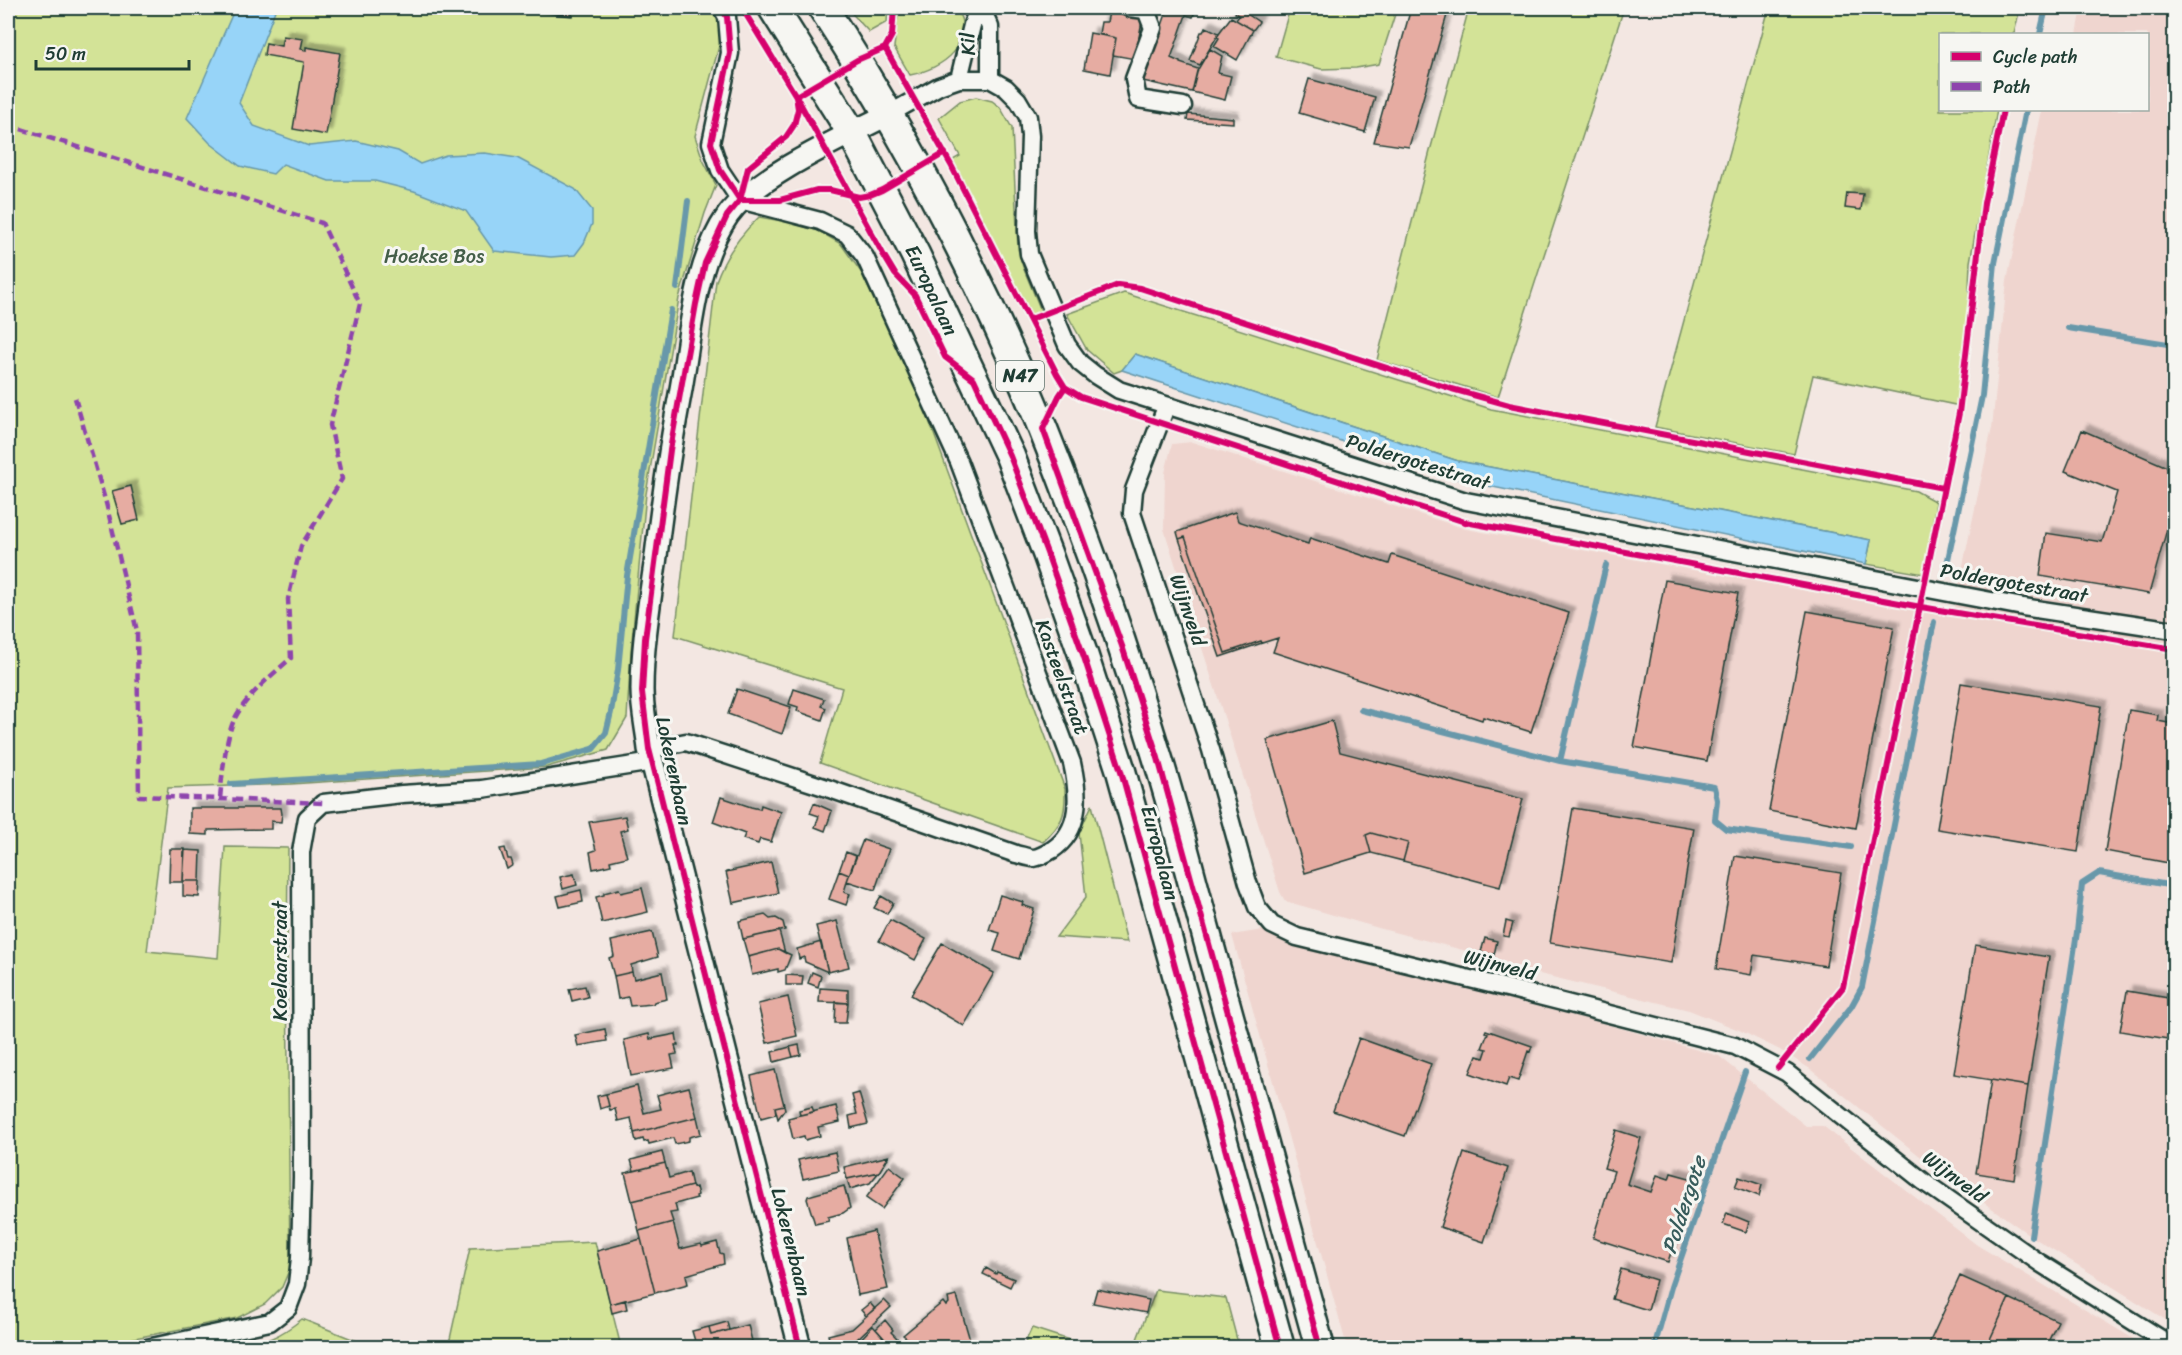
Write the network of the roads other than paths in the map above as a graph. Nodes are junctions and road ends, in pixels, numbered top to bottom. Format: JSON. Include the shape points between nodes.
{"nodes":[{"id":1,"x":722,"y":8,"type":"edge"},
{"id":2,"x":773,"y":8,"type":"edge"},
{"id":3,"x":823,"y":8,"type":"edge"},
{"id":4,"x":1129,"y":8,"type":"edge"},
{"id":5,"x":980,"y":9,"type":"edge"},
{"id":6,"x":959,"y":79,"type":"junction"},
{"id":7,"x":990,"y":79,"type":"junction"},
{"id":8,"x":1183,"y":106,"type":"dead end"},
{"id":9,"x":889,"y":114,"type":"junction"},
{"id":10,"x":852,"y":133,"type":"junction"},
{"id":11,"x":740,"y":200,"type":"junction"},
{"id":12,"x":1166,"y":407,"type":"junction"},
{"id":13,"x":2175,"y":630,"type":"edge"},
{"id":14,"x":651,"y":755,"type":"junction"},
{"id":15,"x":147,"y":1347,"type":"edge"},
{"id":16,"x":800,"y":1347,"type":"edge"},
{"id":17,"x":1280,"y":1347,"type":"edge"},
{"id":18,"x":1320,"y":1347,"type":"edge"},
{"id":19,"x":2172,"y":1347,"type":"edge"}],
"edges":[{"from":1,"to":11,"type":"street","via":[[727,17],[730,53],[711,143],[720,170]]},
{"from":2,"to":10,"type":"highway","name":"Europalaan","number":"N47"},
{"from":3,"to":9,"type":"highway","name":"Europalaan","number":"N47"},
{"from":4,"to":8,"type":"street","via":[[1146,10],[1153,28],[1134,79],[1138,99]]},
{"from":5,"to":6,"type":"street","name":"Kil","via":[[972,25]]},
{"from":5,"to":7,"type":"street","name":"Kil","via":[[990,27]]},
{"from":6,"to":7,"type":"street"},
{"from":6,"to":9,"type":"street"},
{"from":7,"to":12,"type":"street","name":"Poldergotestraat","via":[[1006,88],[1028,117],[1029,254],[1067,345],[1095,375],[1119,390]]},
{"from":9,"to":10,"type":"street","name":"Lokerenbaan"},
{"from":9,"to":18,"type":"highway","name":"Europalaan","number":"N47","via":[[997,324],[1046,438],[1111,615],[1158,758]]},
{"from":10,"to":11,"type":"street","name":"Lokerenbaan"},
{"from":10,"to":17,"type":"highway","name":"Europalaan","number":"N47","via":[[915,254],[1010,456],[1084,657],[1120,771]]},
{"from":11,"to":14,"type":"street","name":"Lokerenbaan","via":[[727,216],[705,263],[670,450],[645,639],[642,693]]},
{"from":11,"to":14,"type":"street","name":"Kasteelstraat","via":[[820,221],[847,234],[866,256],[959,462],[1072,763],[1076,813],[1071,829],[1057,846],[1035,858],[686,742]]},
{"from":12,"to":13,"type":"street","name":"Poldergotestraat","via":[[1466,501],[2001,603]]},
{"from":12,"to":19,"type":"street","name":"Wijnveld","via":[[1134,490],[1132,513],[1178,644],[1248,883],[1257,907],[1272,925],[1297,937],[1735,1046],[1787,1073],[1924,1182],[2040,1263]]},
{"from":14,"to":15,"type":"street","name":"Koelaarstraat","via":[[482,789],[323,803],[307,818],[301,852],[302,1177],[297,1284],[288,1308],[270,1322]]},
{"from":14,"to":16,"type":"street","name":"Lokerenbaan"}]}
